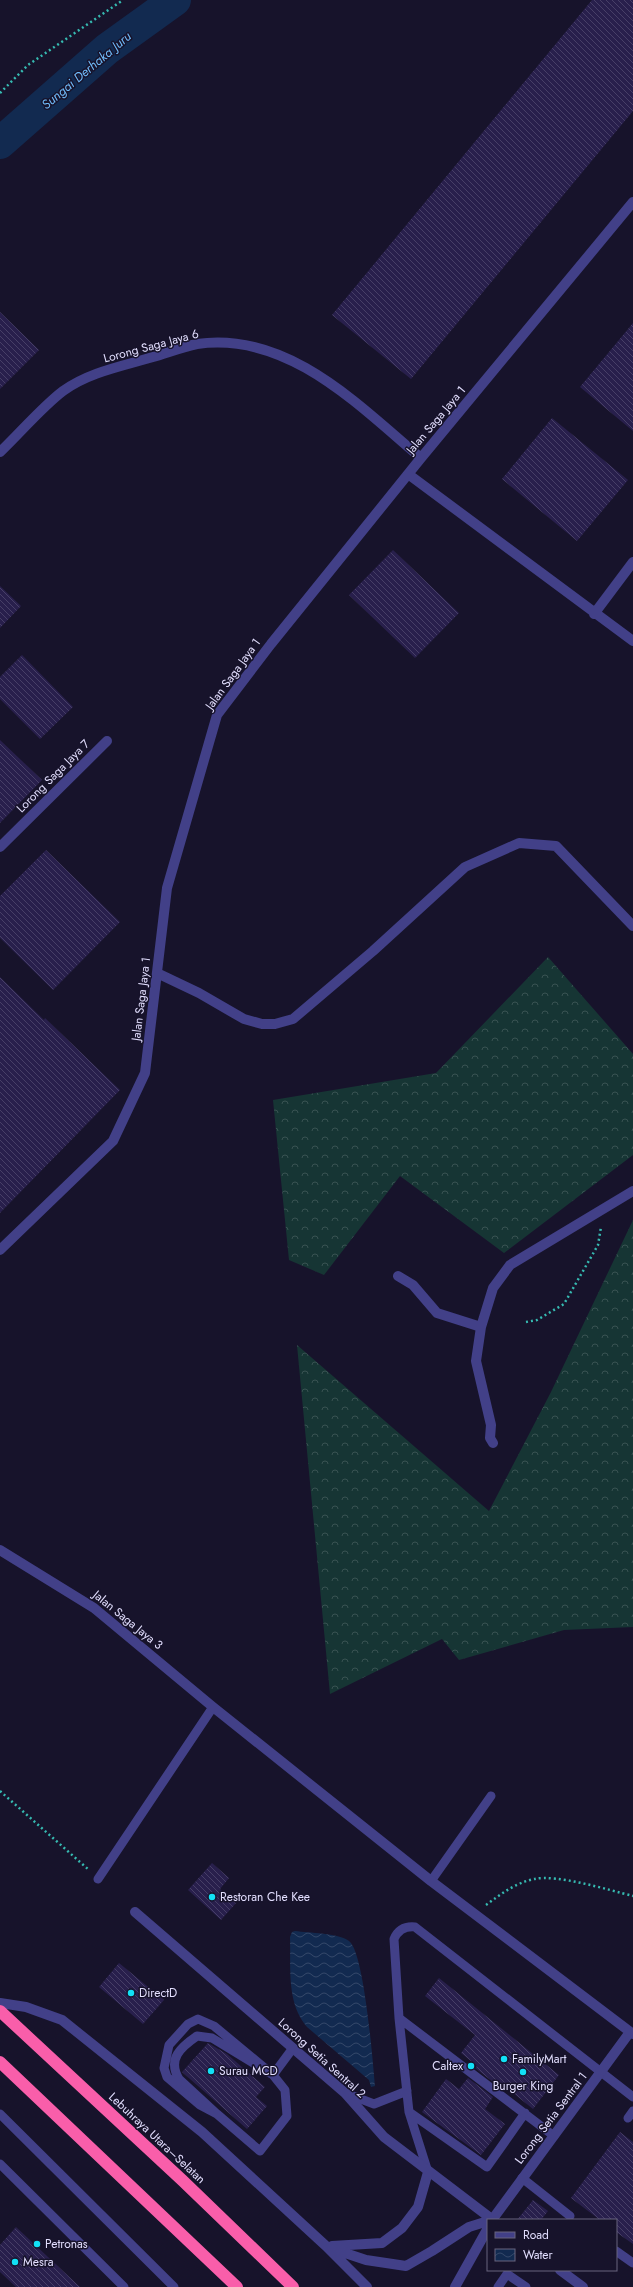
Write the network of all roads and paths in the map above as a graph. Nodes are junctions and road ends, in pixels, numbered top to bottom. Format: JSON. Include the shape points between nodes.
{"nodes":[{"id":1,"x":123,"y":0,"type":"edge"},
{"id":2,"x":0,"y":93,"type":"edge"},
{"id":3,"x":633,"y":202,"type":"edge"},
{"id":4,"x":0,"y":452,"type":"edge"},
{"id":5,"x":421,"y":458,"type":"junction"},
{"id":6,"x":408,"y":474,"type":"junction"},
{"id":7,"x":633,"y":562,"type":"edge"},
{"id":8,"x":594,"y":614,"type":"junction"},
{"id":9,"x":633,"y":641,"type":"edge"},
{"id":10,"x":107,"y":741,"type":"dead end"},
{"id":11,"x":0,"y":847,"type":"edge"},
{"id":12,"x":633,"y":926,"type":"edge"},
{"id":13,"x":157,"y":973,"type":"junction"},
{"id":14,"x":633,"y":1191,"type":"edge"},
{"id":15,"x":604,"y":1208,"type":"junction"},
{"id":16,"x":0,"y":1250,"type":"edge"},
{"id":17,"x":398,"y":1276,"type":"dead end"},
{"id":18,"x":526,"y":1322,"type":"dead end"},
{"id":19,"x":481,"y":1327,"type":"junction"},
{"id":20,"x":493,"y":1443,"type":"dead end"},
{"id":21,"x":0,"y":1550,"type":"edge"},
{"id":22,"x":213,"y":1707,"type":"junction"},
{"id":23,"x":0,"y":1791,"type":"edge"},
{"id":24,"x":491,"y":1796,"type":"dead end"},
{"id":25,"x":98,"y":1879,"type":"joint"},
{"id":26,"x":431,"y":1881,"type":"junction"},
{"id":27,"x":633,"y":1896,"type":"edge"},
{"id":28,"x":135,"y":1912,"type":"dead end"},
{"id":29,"x":475,"y":1914,"type":"junction"},
{"id":30,"x":0,"y":2003,"type":"edge"},
{"id":31,"x":0,"y":2011,"type":"edge"},
{"id":32,"x":399,"y":2018,"type":"junction"},
{"id":33,"x":632,"y":2033,"type":"edge"},
{"id":34,"x":293,"y":2048,"type":"junction"},
{"id":35,"x":0,"y":2062,"type":"edge"},
{"id":36,"x":601,"y":2072,"type":"junction"},
{"id":37,"x":273,"y":2075,"type":"junction"},
{"id":38,"x":407,"y":2091,"type":"junction"},
{"id":39,"x":345,"y":2093,"type":"junction"},
{"id":40,"x":633,"y":2097,"type":"edge"},
{"id":41,"x":409,"y":2112,"type":"junction"},
{"id":42,"x":525,"y":2113,"type":"junction"},
{"id":43,"x":0,"y":2114,"type":"edge"},
{"id":44,"x":217,"y":2114,"type":"junction"},
{"id":45,"x":554,"y":2136,"type":"junction"},
{"id":46,"x":0,"y":2164,"type":"edge"},
{"id":47,"x":428,"y":2172,"type":"junction"},
{"id":48,"x":522,"y":2178,"type":"junction"},
{"id":49,"x":487,"y":2219,"type":"edge"},
{"id":50,"x":491,"y":2219,"type":"edge"},
{"id":51,"x":571,"y":2219,"type":"edge"},
{"id":52,"x":487,"y":2222,"type":"edge"},
{"id":53,"x":487,"y":2227,"type":"edge"},
{"id":54,"x":326,"y":2246,"type":"junction"},
{"id":55,"x":617,"y":2252,"type":"edge"},
{"id":56,"x":633,"y":2263,"type":"edge"},
{"id":57,"x":561,"y":2271,"type":"edge"},
{"id":58,"x":124,"y":2287,"type":"edge"},
{"id":59,"x":174,"y":2287,"type":"edge"},
{"id":60,"x":237,"y":2287,"type":"edge"},
{"id":61,"x":293,"y":2287,"type":"edge"},
{"id":62,"x":368,"y":2287,"type":"edge"},
{"id":63,"x":455,"y":2287,"type":"edge"},
{"id":64,"x":498,"y":2287,"type":"edge"},
{"id":65,"x":526,"y":2287,"type":"edge"},
{"id":66,"x":583,"y":2287,"type":"edge"}],
"edges":[{"from":1,"to":2,"type":"path","via":[[28,65]]},
{"from":3,"to":5,"type":"street","name":"Jalan Saga Jaya 1"},
{"from":4,"to":5,"type":"street","name":"Lorong Saga Jaya 6","via":[[63,391],[92,375],[196,344],[223,343],[254,346],[293,362],[334,385]]},
{"from":5,"to":6,"type":"street","name":"Jalan Saga Jaya 1"},
{"from":6,"to":8,"type":"street"},
{"from":6,"to":13,"type":"street","name":"Jalan Saga Jaya 1","via":[[217,715],[167,888]]},
{"from":7,"to":8,"type":"street"},
{"from":8,"to":9,"type":"street"},
{"from":10,"to":11,"type":"street","name":"Lorong Saga Jaya 7"},
{"from":12,"to":13,"type":"street","via":[[556,846],[519,843],[465,867],[373,951],[293,1019],[275,1024],[262,1024],[244,1019]]},
{"from":13,"to":16,"type":"street","name":"Jalan Saga Jaya 1","via":[[146,1073],[113,1141]]},
{"from":14,"to":15,"type":"street"},
{"from":15,"to":18,"type":"path","via":[[598,1245],[564,1304],[537,1320]]},
{"from":15,"to":19,"type":"street","via":[[510,1265],[493,1288]]},
{"from":17,"to":19,"type":"street","via":[[413,1285],[438,1313]]},
{"from":19,"to":20,"type":"street","via":[[476,1361]]},
{"from":21,"to":22,"type":"street","name":"Jalan Saga Jaya 3","via":[[94,1608]]},
{"from":22,"to":25,"type":"lane"},
{"from":22,"to":26,"type":"street","name":"Jalan Saga Jaya 3"},
{"from":23,"to":25,"type":"path"},
{"from":24,"to":26,"type":"lane"},
{"from":26,"to":29,"type":"street","name":"Jalan Saga Jaya 3"},
{"from":27,"to":29,"type":"path","via":[[571,1881],[535,1878],[509,1888]]},
{"from":28,"to":34,"type":"street","name":"Lorong Setia Sentral 2"},
{"from":29,"to":33,"type":"street","name":"Jalan Saga Jaya 3"},
{"from":30,"to":54,"type":"street","via":[[26,2007],[62,2020],[202,2132]]},
{"from":31,"to":61,"type":"highway","name":"Lebuhraya Utara–Selatan"},
{"from":32,"to":36,"type":"lane","via":[[394,1939],[396,1933],[403,1928],[415,1927]]},
{"from":32,"to":38,"type":"lane"},
{"from":32,"to":42,"type":"lane"},
{"from":33,"to":36,"type":"street","name":"Lorong Setia Sentral 1"},
{"from":34,"to":37,"type":"lane"},
{"from":34,"to":39,"type":"street","name":"Lorong Setia Sentral 2"},
{"from":35,"to":60,"type":"highway"},
{"from":36,"to":40,"type":"lane"},
{"from":36,"to":45,"type":"street","name":"Lorong Setia Sentral 1"},
{"from":37,"to":44,"type":"lane","via":[[285,2090],[287,2116],[260,2151]]},
{"from":37,"to":44,"type":"lane","via":[[212,2038],[197,2036],[174,2059],[174,2072]]},
{"from":37,"to":44,"type":"lane","via":[[214,2026],[198,2019],[188,2024],[169,2045],[164,2068],[167,2077],[200,2105]]},
{"from":38,"to":39,"type":"lane","via":[[374,2104]]},
{"from":38,"to":41,"type":"lane"},
{"from":39,"to":47,"type":"street","name":"Lorong Setia Sentral 2","via":[[384,2137]]},
{"from":41,"to":42,"type":"lane","via":[[487,2167]]},
{"from":41,"to":47,"type":"lane"},
{"from":42,"to":45,"type":"lane"},
{"from":43,"to":59,"type":"lane"},
{"from":45,"to":48,"type":"street","name":"Lorong Setia Sentral 1"},
{"from":46,"to":58,"type":"lane"},
{"from":47,"to":49,"type":"street","name":"Lorong Setia Sentral 2"},
{"from":47,"to":54,"type":"street","via":[[418,2206],[402,2228],[382,2243]]},
{"from":48,"to":50,"type":"street","name":"Lorong Setia Sentral 1"},
{"from":48,"to":51,"type":"lane"},
{"from":52,"to":54,"type":"street","via":[[469,2227],[406,2266],[366,2260]]},
{"from":53,"to":63,"type":"street","name":"Lorong Setia Sentral 1"},
{"from":54,"to":62,"type":"street"},
{"from":55,"to":56,"type":"lane"},
{"from":57,"to":66,"type":"street"},
{"from":64,"to":65,"type":"lane","via":[[507,2274]]}]}
